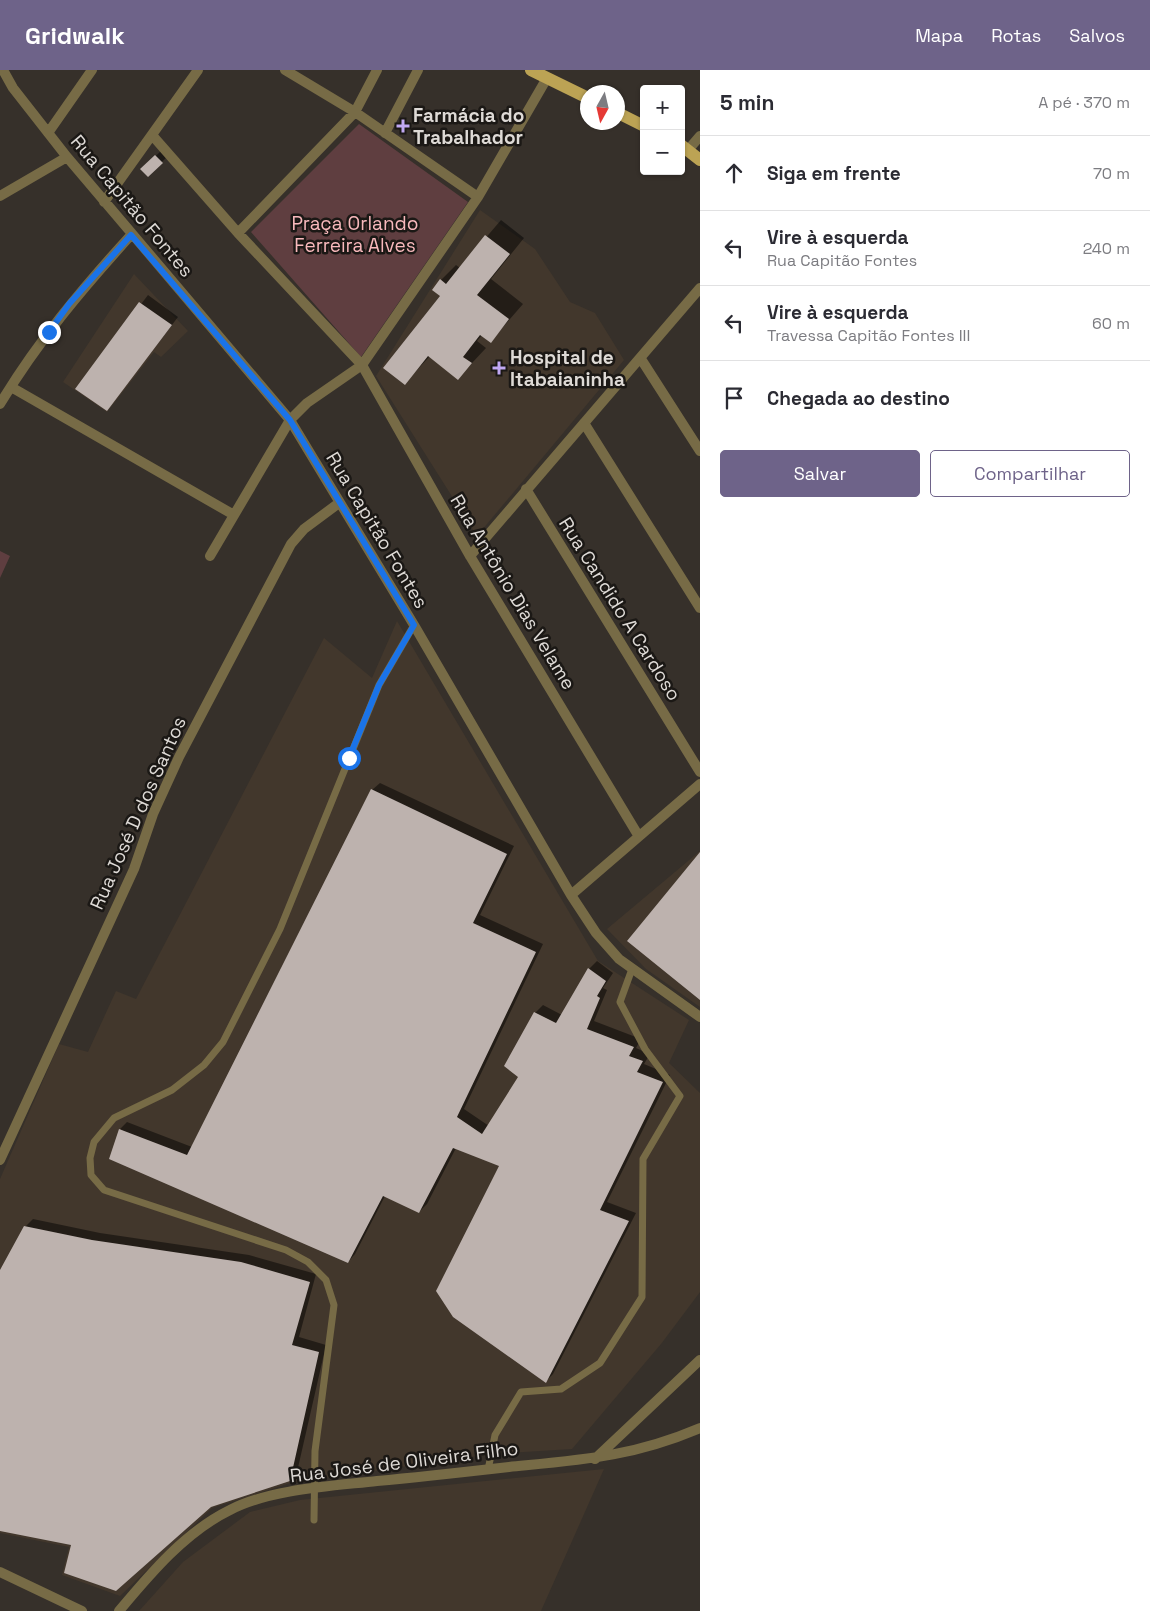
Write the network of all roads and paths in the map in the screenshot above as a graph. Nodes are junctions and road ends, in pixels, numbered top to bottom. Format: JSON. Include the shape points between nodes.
{"nodes":[{"id":1,"x":3,"y":70,"type":"edge"},
{"id":2,"x":92,"y":70,"type":"edge"},
{"id":3,"x":198,"y":70,"type":"edge"},
{"id":4,"x":285,"y":70,"type":"edge"},
{"id":5,"x":377,"y":70,"type":"edge"},
{"id":6,"x":418,"y":70,"type":"edge"},
{"id":7,"x":531,"y":70,"type":"edge"},
{"id":8,"x":547,"y":78,"type":"junction"},
{"id":9,"x":0,"y":81,"type":"edge"},
{"id":10,"x":13,"y":88,"type":"junction"},
{"id":11,"x":580,"y":94,"type":"edge"},
{"id":12,"x":355,"y":112,"type":"junction"},
{"id":13,"x":625,"y":116,"type":"edge"},
{"id":14,"x":640,"y":124,"type":"edge"},
{"id":15,"x":48,"y":132,"type":"junction"},
{"id":16,"x":385,"y":133,"type":"junction"},
{"id":17,"x":152,"y":135,"type":"junction"},
{"id":18,"x":700,"y":136,"type":"edge"},
{"id":19,"x":685,"y":147,"type":"edge"},
{"id":20,"x":685,"y":149,"type":"edge"},
{"id":21,"x":67,"y":157,"type":"junction"},
{"id":22,"x":700,"y":160,"type":"edge"},
{"id":23,"x":0,"y":196,"type":"edge"},
{"id":24,"x":478,"y":197,"type":"junction"},
{"id":25,"x":104,"y":202,"type":"junction"},
{"id":26,"x":238,"y":233,"type":"junction"},
{"id":27,"x":131,"y":235,"type":"junction"},
{"id":28,"x":700,"y":288,"type":"edge"},
{"id":29,"x":693,"y":297,"type":"junction"},
{"id":30,"x":700,"y":307,"type":"edge"},
{"id":31,"x":641,"y":359,"type":"junction"},
{"id":32,"x":362,"y":365,"type":"junction"},
{"id":33,"x":10,"y":386,"type":"junction"},
{"id":34,"x":0,"y":404,"type":"edge"},
{"id":35,"x":290,"y":420,"type":"junction"},
{"id":36,"x":584,"y":423,"type":"junction"},
{"id":37,"x":700,"y":451,"type":"edge"},
{"id":38,"x":526,"y":489,"type":"junction"},
{"id":39,"x":339,"y":503,"type":"junction"},
{"id":40,"x":234,"y":515,"type":"junction"},
{"id":41,"x":210,"y":556,"type":"dead end"},
{"id":42,"x":470,"y":556,"type":"junction"},
{"id":43,"x":700,"y":608,"type":"edge"},
{"id":44,"x":414,"y":625,"type":"junction"},
{"id":45,"x":700,"y":772,"type":"edge"},
{"id":46,"x":700,"y":784,"type":"edge"},
{"id":47,"x":638,"y":835,"type":"junction"},
{"id":48,"x":571,"y":895,"type":"junction"},
{"id":49,"x":632,"y":969,"type":"junction"},
{"id":50,"x":700,"y":1017,"type":"edge"},
{"id":51,"x":0,"y":1160,"type":"edge"},
{"id":52,"x":700,"y":1360,"type":"edge"},
{"id":53,"x":700,"y":1428,"type":"edge"},
{"id":54,"x":595,"y":1459,"type":"junction"},
{"id":55,"x":488,"y":1470,"type":"junction"},
{"id":56,"x":313,"y":1488,"type":"junction"},
{"id":57,"x":314,"y":1520,"type":"dead end"},
{"id":58,"x":0,"y":1572,"type":"edge"},
{"id":59,"x":82,"y":1611,"type":"edge"},
{"id":60,"x":119,"y":1611,"type":"edge"}],
"edges":[{"from":1,"to":10,"type":"street","name":"Rua Capitão Fontes"},
{"from":2,"to":15,"type":"street"},
{"from":3,"to":17,"type":"street"},
{"from":4,"to":12,"type":"street"},
{"from":5,"to":12,"type":"street"},
{"from":6,"to":16,"type":"street"},
{"from":7,"to":8,"type":"main road"},
{"from":8,"to":11,"type":"main road"},
{"from":8,"to":24,"type":"street"},
{"from":9,"to":10,"type":"street"},
{"from":10,"to":15,"type":"street","name":"Rua Capitão Fontes"},
{"from":12,"to":16,"type":"street"},
{"from":12,"to":26,"type":"street"},
{"from":13,"to":14,"type":"main road"},
{"from":15,"to":21,"type":"street","name":"Rua Capitão Fontes"},
{"from":16,"to":24,"type":"street"},
{"from":17,"to":25,"type":"street"},
{"from":17,"to":26,"type":"street"},
{"from":18,"to":19,"type":"street"},
{"from":20,"to":22,"type":"main road"},
{"from":21,"to":23,"type":"street"},
{"from":21,"to":25,"type":"street","name":"Rua Capitão Fontes"},
{"from":24,"to":32,"type":"street"},
{"from":25,"to":27,"type":"street","name":"Rua Capitão Fontes"},
{"from":26,"to":32,"type":"street"},
{"from":27,"to":33,"type":"street","via":[[69,304]]},
{"from":27,"to":35,"type":"street","name":"Rua Capitão Fontes"},
{"from":28,"to":29,"type":"street"},
{"from":29,"to":30,"type":"street"},
{"from":29,"to":31,"type":"street"},
{"from":31,"to":36,"type":"street"},
{"from":31,"to":37,"type":"street"},
{"from":32,"to":35,"type":"street","via":[[307,403]]},
{"from":32,"to":42,"type":"street","name":"Rua Antônio Dias Velame"},
{"from":33,"to":34,"type":"street"},
{"from":33,"to":40,"type":"street"},
{"from":35,"to":39,"type":"street","name":"Rua Capitão Fontes"},
{"from":35,"to":40,"type":"street"},
{"from":36,"to":38,"type":"street"},
{"from":36,"to":43,"type":"street"},
{"from":38,"to":42,"type":"street"},
{"from":38,"to":45,"type":"street","name":"Rua Candido A Cardoso"},
{"from":39,"to":44,"type":"street","name":"Rua Capitão Fontes"},
{"from":39,"to":51,"type":"street","name":"Rua José D dos Santos","via":[[304,529],[292,544],[208,700],[179,757],[134,869]]},
{"from":40,"to":41,"type":"street"},
{"from":42,"to":47,"type":"street","name":"Rua Antônio Dias Velame"},
{"from":44,"to":48,"type":"street","name":"Rua Capitão Fontes"},
{"from":44,"to":56,"type":"lane","via":[[376,690],[280,930],[223,1042],[204,1065],[172,1090],[114,1118],[94,1142],[90,1158],[92,1174],[104,1190],[286,1250],[308,1262],[326,1280],[334,1305]]},
{"from":46,"to":47,"type":"street"},
{"from":47,"to":48,"type":"street"},
{"from":48,"to":49,"type":"street","name":"Rua Capitão Fontes","via":[[596,934]]},
{"from":49,"to":50,"type":"street","name":"Rua Capitão Fontes"},
{"from":49,"to":55,"type":"lane","via":[[620,1002],[645,1049],[680,1096],[643,1159],[642,1297],[600,1363],[561,1389],[521,1392],[495,1435]]},
{"from":52,"to":54,"type":"street"},
{"from":53,"to":54,"type":"street","name":"Rua José de Oliveira Filho","via":[[645,1449]]},
{"from":54,"to":55,"type":"street","name":"Rua José de Oliveira Filho"},
{"from":55,"to":56,"type":"street","name":"Rua José de Oliveira Filho"},
{"from":56,"to":57,"type":"lane"},
{"from":56,"to":60,"type":"street","name":"Rua José de Oliveira Filho","via":[[232,1509],[205,1524],[141,1585]]},
{"from":58,"to":59,"type":"street"}]}
